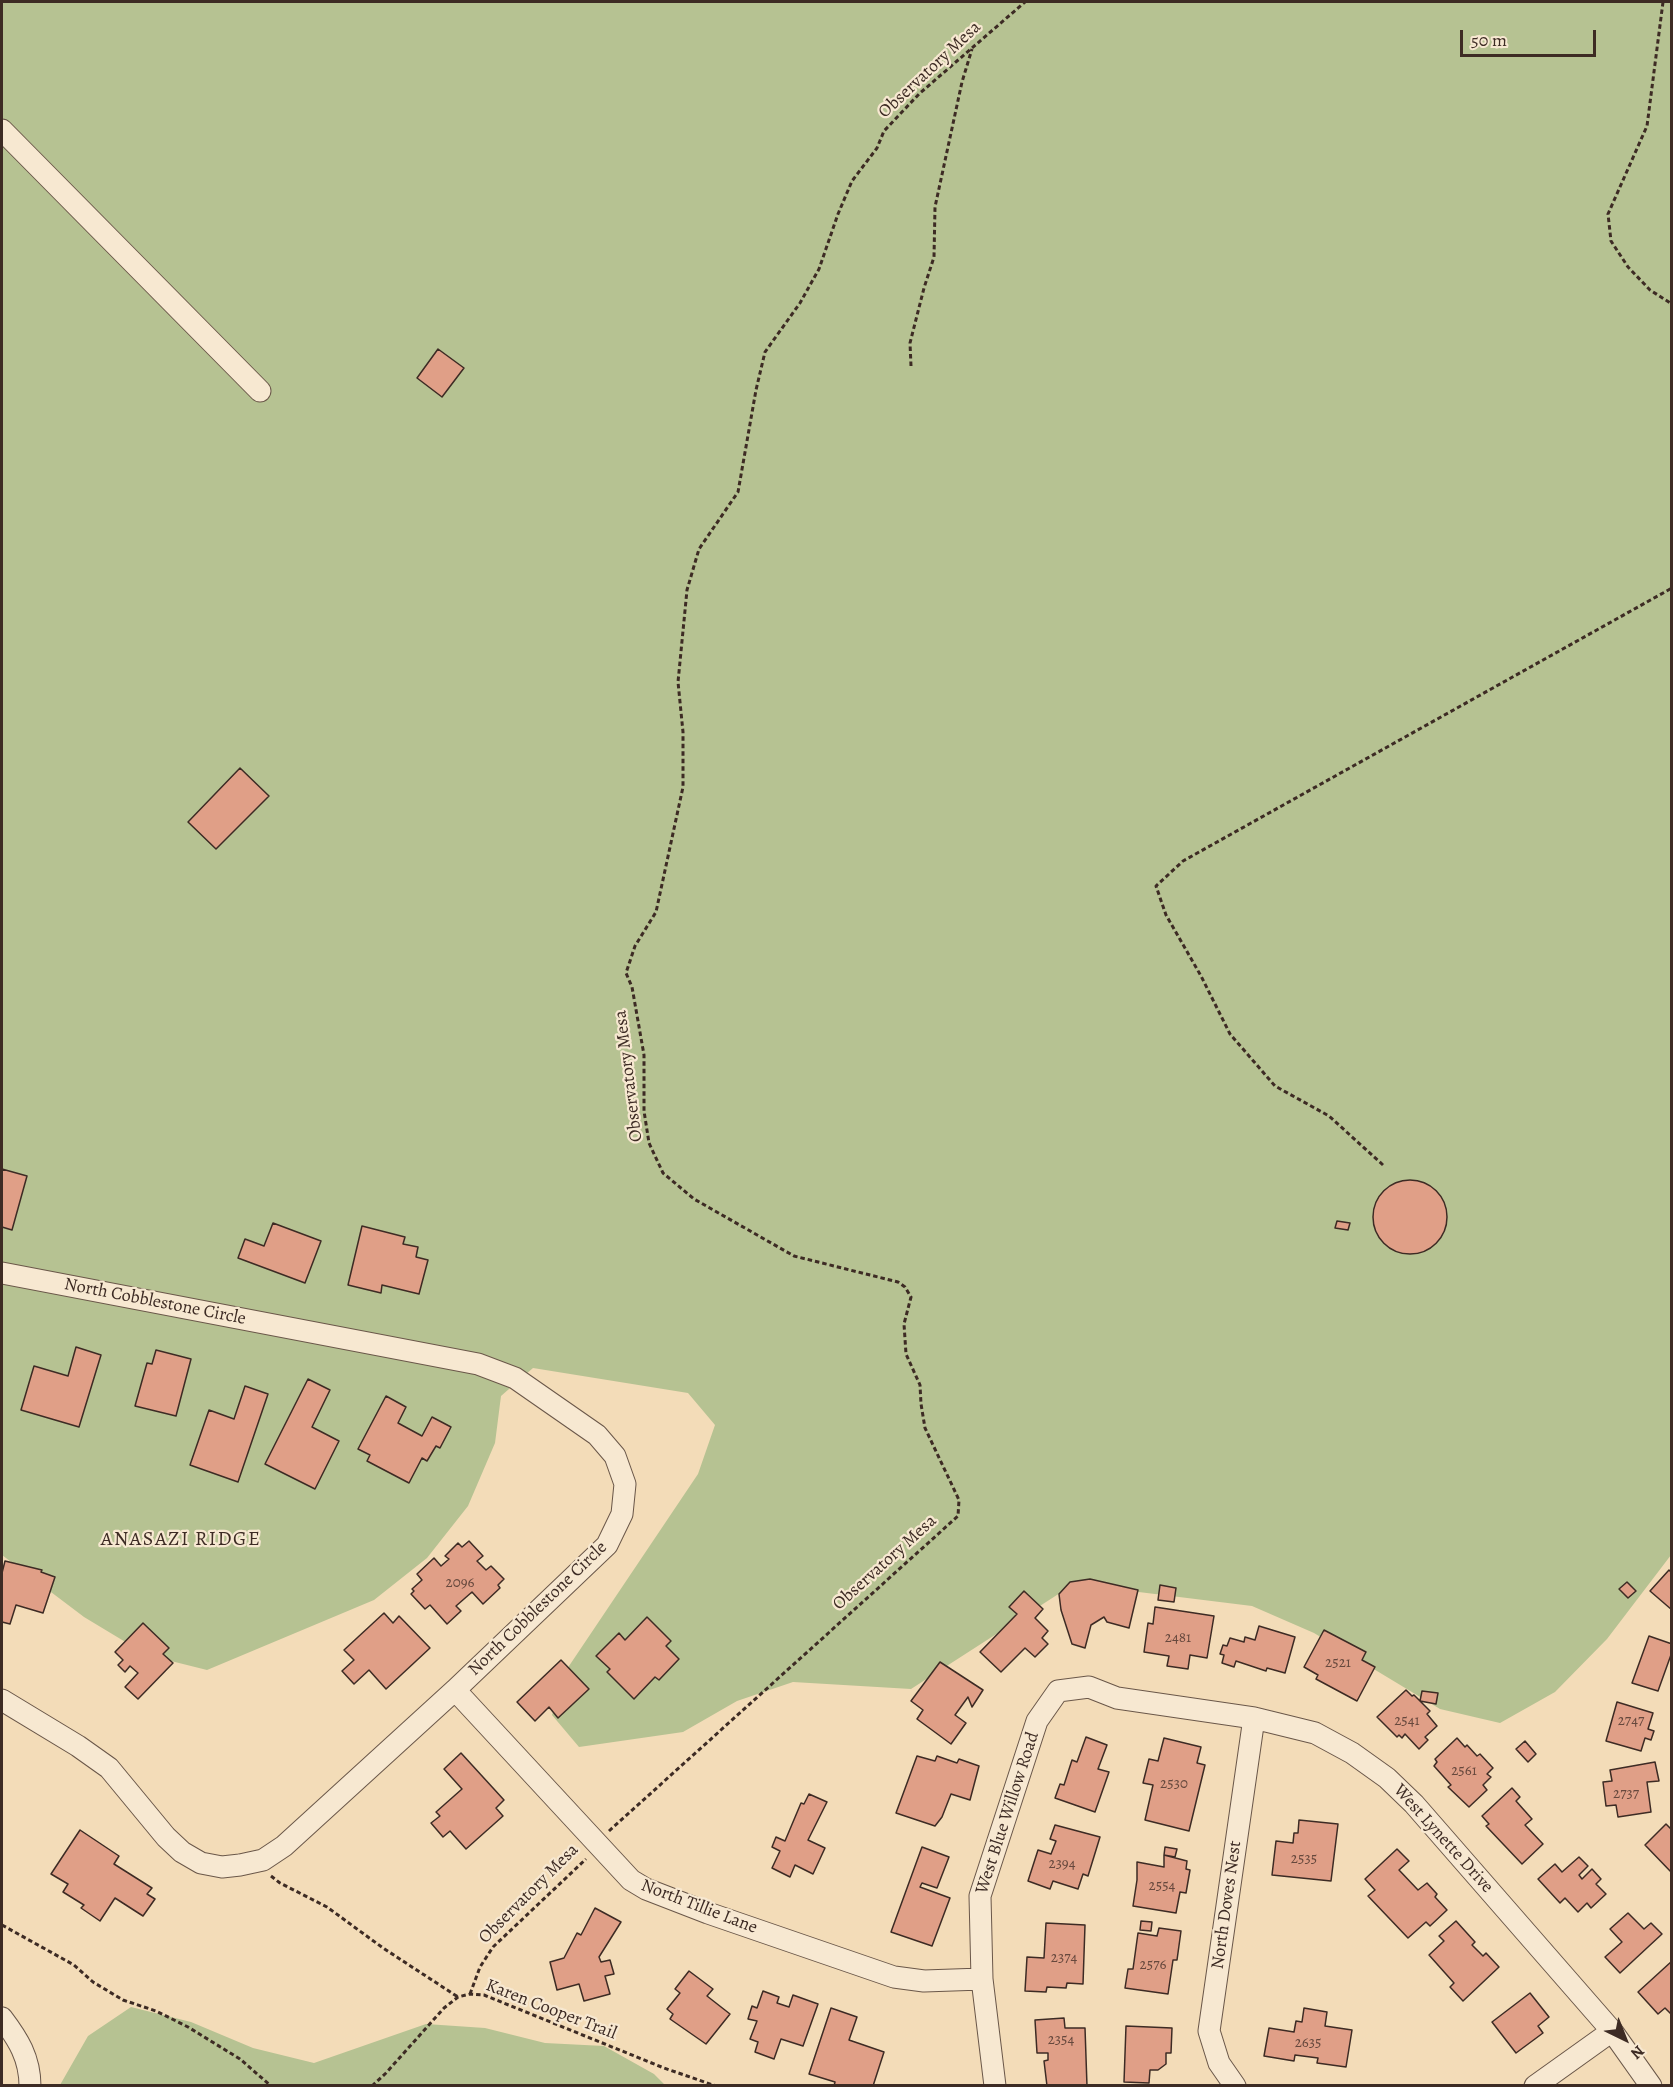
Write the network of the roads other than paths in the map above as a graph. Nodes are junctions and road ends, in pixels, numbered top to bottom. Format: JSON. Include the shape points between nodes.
{"nodes":[{"id":1,"x":2,"y":130,"type":"edge"},
{"id":2,"x":260,"y":391,"type":"dead end"},
{"id":3,"x":2,"y":1273,"type":"edge"},
{"id":4,"x":454,"y":1690,"type":"junction"},
{"id":5,"x":1058,"y":1691,"type":"joint"},
{"id":6,"x":2,"y":1700,"type":"edge"},
{"id":7,"x":1254,"y":1718,"type":"junction"},
{"id":8,"x":982,"y":1979,"type":"junction"},
{"id":9,"x":2,"y":2018,"type":"edge"},
{"id":10,"x":1612,"y":2031,"type":"junction"},
{"id":11,"x":30,"y":2085,"type":"edge"},
{"id":12,"x":995,"y":2085,"type":"edge"},
{"id":13,"x":1235,"y":2085,"type":"edge"},
{"id":14,"x":1534,"y":2085,"type":"edge"},
{"id":15,"x":1651,"y":2085,"type":"edge"}],
"edges":[{"from":1,"to":2,"type":"street"},
{"from":3,"to":4,"type":"street","name":"North Cobblestone Circle","via":[[478,1364],[515,1378],[597,1435],[615,1456],[625,1484],[622,1514],[607,1545]]},
{"from":4,"to":6,"type":"street","name":"North Cobblestone Circle","via":[[284,1846],[263,1860],[222,1867],[201,1863],[182,1852],[109,1768]]},
{"from":4,"to":8,"type":"street","name":"North Tillie Lane","via":[[631,1880],[646,1889],[894,1977],[924,1981]]},
{"from":5,"to":7,"type":"street","name":"West Lynette Drive","via":[[1089,1687],[1117,1698]]},
{"from":5,"to":8,"type":"street","name":"West Blue Willow Road","via":[[1037,1721],[980,1896]]},
{"from":7,"to":10,"type":"street","name":"West Lynette Drive","via":[[1315,1733],[1387,1778]]},
{"from":7,"to":13,"type":"street","name":"North Doves Nest","via":[[1209,2031],[1219,2063]]},
{"from":8,"to":12,"type":"street","name":"West Blue Willow Road"},
{"from":9,"to":11,"type":"street","via":[[19,2040],[30,2068]]},
{"from":10,"to":14,"type":"street"},
{"from":10,"to":15,"type":"street","name":"West Lynette Drive"}]}
